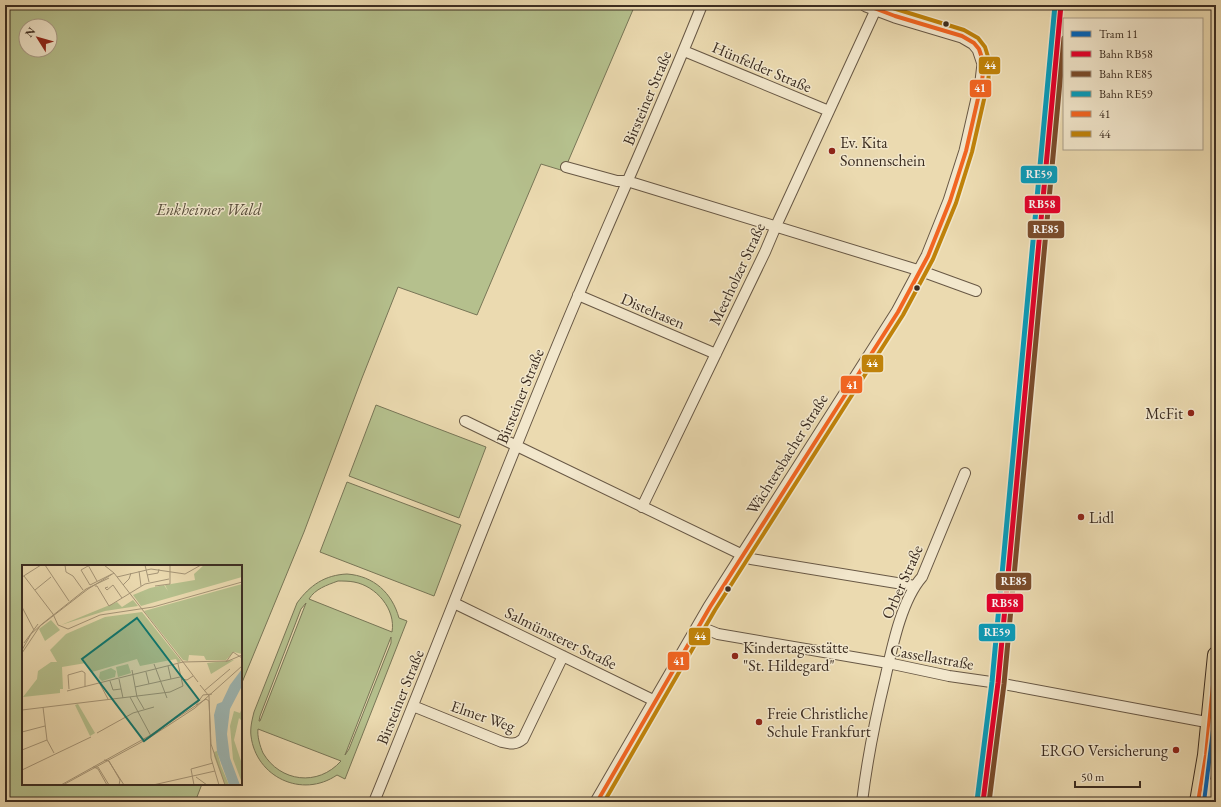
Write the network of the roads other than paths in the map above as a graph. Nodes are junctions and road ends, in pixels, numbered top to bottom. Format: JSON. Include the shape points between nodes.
{"nodes":[{"id":1,"x":702,"y":5,"type":"edge"},
{"id":2,"x":871,"y":7,"type":"edge"},
{"id":3,"x":898,"y":11,"type":"edge"},
{"id":4,"x":684,"y":51,"type":"junction"},
{"id":5,"x":829,"y":111,"type":"junction"},
{"id":6,"x":566,"y":167,"type":"dead end"},
{"id":7,"x":627,"y":181,"type":"junction"},
{"id":8,"x":776,"y":226,"type":"junction"},
{"id":9,"x":921,"y":271,"type":"junction"},
{"id":10,"x":976,"y":292,"type":"dead end"},
{"id":11,"x":578,"y":295,"type":"junction"},
{"id":12,"x":716,"y":354,"type":"junction"},
{"id":13,"x":465,"y":421,"type":"dead end"},
{"id":14,"x":516,"y":446,"type":"junction"},
{"id":15,"x":965,"y":473,"type":"dead end"},
{"id":16,"x":642,"y":507,"type":"junction"},
{"id":17,"x":743,"y":556,"type":"junction"},
{"id":18,"x":915,"y":586,"type":"junction"},
{"id":19,"x":454,"y":603,"type":"junction"},
{"id":20,"x":698,"y":626,"type":"junction"},
{"id":21,"x":1216,"y":655,"type":"edge"},
{"id":22,"x":563,"y":656,"type":"junction"},
{"id":23,"x":888,"y":664,"type":"junction"},
{"id":24,"x":655,"y":701,"type":"junction"},
{"id":25,"x":413,"y":706,"type":"junction"},
{"id":26,"x":1213,"y":720,"type":"edge"},
{"id":27,"x":1216,"y":785,"type":"edge"},
{"id":28,"x":374,"y":802,"type":"edge"},
{"id":29,"x":597,"y":802,"type":"edge"},
{"id":30,"x":862,"y":802,"type":"edge"},
{"id":31,"x":1198,"y":802,"type":"edge"},
{"id":32,"x":1213,"y":802,"type":"edge"}],
"edges":[{"from":1,"to":4,"type":"street","name":"Birsteiner Straße"},
{"from":2,"to":3,"type":"street"},
{"from":2,"to":5,"type":"street","name":"Meerholzer Straße"},
{"from":3,"to":9,"type":"street","name":"Wächtersbacher Straße","via":[[974,43],[984,64],[966,151],[950,201]]},
{"from":4,"to":5,"type":"street","name":"Hünfelder Straße"},
{"from":4,"to":7,"type":"street","name":"Birsteiner Straße"},
{"from":5,"to":8,"type":"street","name":"Meerholzer Straße"},
{"from":6,"to":7,"type":"street","via":[[617,181]]},
{"from":7,"to":8,"type":"street"},
{"from":7,"to":11,"type":"street","name":"Birsteiner Straße"},
{"from":8,"to":9,"type":"street"},
{"from":8,"to":12,"type":"street","name":"Meerholzer Straße"},
{"from":9,"to":10,"type":"street"},
{"from":9,"to":17,"type":"street","name":"Wächtersbacher Straße","via":[[898,312]]},
{"from":11,"to":12,"type":"street","name":"Distelrasen"},
{"from":11,"to":14,"type":"street","name":"Birsteiner Straße"},
{"from":12,"to":16,"type":"street","name":"Meerholzer Straße"},
{"from":13,"to":14,"type":"street"},
{"from":14,"to":16,"type":"street"},
{"from":14,"to":19,"type":"street","name":"Birsteiner Straße"},
{"from":15,"to":18,"type":"street","name":"Orber Straße","via":[[922,577]]},
{"from":16,"to":17,"type":"street"},
{"from":17,"to":18,"type":"street"},
{"from":17,"to":20,"type":"street","name":"Wächtersbacher Straße"},
{"from":18,"to":23,"type":"street","name":"Orber Straße","via":[[901,618]]},
{"from":19,"to":22,"type":"street","name":"Salmünsterer Straße"},
{"from":19,"to":25,"type":"street","name":"Birsteiner Straße"},
{"from":20,"to":23,"type":"street","name":"Cassellastraße","via":[[718,634]]},
{"from":20,"to":24,"type":"street","name":"Wächtersbacher Straße"},
{"from":21,"to":26,"type":"main road"},
{"from":22,"to":24,"type":"street","name":"Salmünsterer Straße"},
{"from":22,"to":25,"type":"street","name":"Elmer Weg","via":[[523,739],[517,743],[502,742]]},
{"from":23,"to":26,"type":"street","name":"Cassellastraße"},
{"from":23,"to":30,"type":"street","name":"Orber Straße"},
{"from":24,"to":29,"type":"street","name":"Wächtersbacher Straße"},
{"from":25,"to":28,"type":"street","name":"Birsteiner Straße"},
{"from":26,"to":31,"type":"main road"},
{"from":27,"to":32,"type":"main road"}]}
